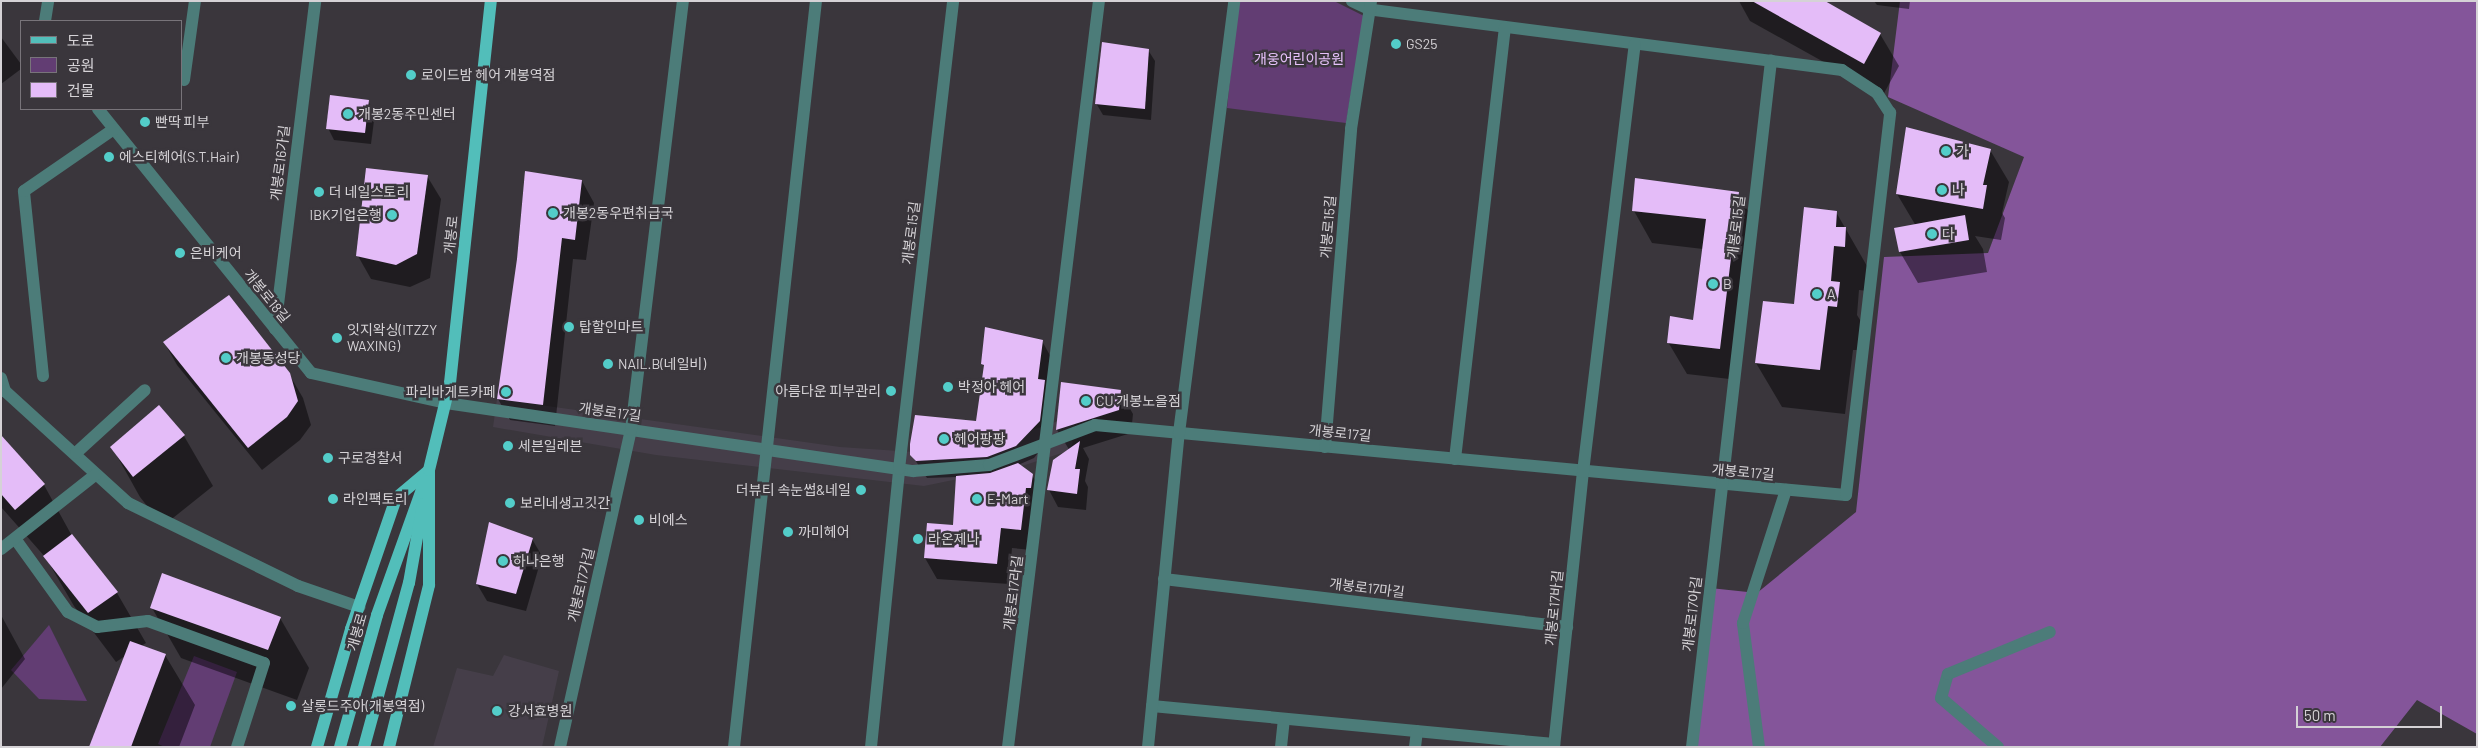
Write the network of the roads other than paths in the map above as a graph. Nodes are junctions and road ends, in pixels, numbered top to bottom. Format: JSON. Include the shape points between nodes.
{"nodes":[{"id":1,"x":48,"y":1,"type":"edge"},
{"id":2,"x":195,"y":1,"type":"edge"},
{"id":3,"x":315,"y":1,"type":"edge"},
{"id":4,"x":491,"y":1,"type":"edge"},
{"id":5,"x":683,"y":1,"type":"edge"},
{"id":6,"x":816,"y":1,"type":"edge"},
{"id":7,"x":953,"y":1,"type":"edge"},
{"id":8,"x":1099,"y":1,"type":"edge"},
{"id":9,"x":1234,"y":1,"type":"edge"},
{"id":10,"x":1352,"y":1,"type":"edge"},
{"id":11,"x":1371,"y":6,"type":"edge"},
{"id":12,"x":45,"y":20,"type":"edge"},
{"id":13,"x":1505,"y":28,"type":"junction"},
{"id":14,"x":1635,"y":44,"type":"junction"},
{"id":15,"x":1771,"y":61,"type":"junction"},
{"id":16,"x":184,"y":80,"type":"dead end"},
{"id":17,"x":99,"y":110,"type":"edge"},
{"id":18,"x":114,"y":129,"type":"junction"},
{"id":19,"x":275,"y":329,"type":"junction"},
{"id":20,"x":43,"y":376,"type":"dead end"},
{"id":21,"x":1,"y":378,"type":"edge"},
{"id":22,"x":145,"y":390,"type":"dead end"},
{"id":23,"x":3,"y":393,"type":"edge"},
{"id":24,"x":446,"y":403,"type":"junction"},
{"id":25,"x":631,"y":430,"type":"junction"},
{"id":26,"x":1179,"y":433,"type":"junction"},
{"id":27,"x":1047,"y":443,"type":"junction"},
{"id":28,"x":1325,"y":447,"type":"junction"},
{"id":29,"x":768,"y":450,"type":"junction"},
{"id":30,"x":76,"y":452,"type":"junction"},
{"id":31,"x":1455,"y":460,"type":"junction"},
{"id":32,"x":899,"y":469,"type":"junction"},
{"id":33,"x":429,"y":470,"type":"junction"},
{"id":34,"x":1583,"y":472,"type":"junction"},
{"id":35,"x":95,"y":475,"type":"junction"},
{"id":36,"x":1722,"y":486,"type":"junction"},
{"id":37,"x":1786,"y":490,"type":"junction"},
{"id":38,"x":16,"y":540,"type":"junction"},
{"id":39,"x":1,"y":549,"type":"edge"},
{"id":40,"x":1164,"y":579,"type":"junction"},
{"id":41,"x":359,"y":606,"type":"junction"},
{"id":42,"x":377,"y":615,"type":"junction"},
{"id":43,"x":1567,"y":627,"type":"junction"},
{"id":44,"x":2050,"y":632,"type":"dead end"},
{"id":45,"x":1152,"y":706,"type":"junction"},
{"id":46,"x":1284,"y":719,"type":"junction"},
{"id":47,"x":1416,"y":731,"type":"junction"},
{"id":48,"x":1554,"y":745,"type":"edge"},
{"id":49,"x":237,"y":747,"type":"edge"},
{"id":50,"x":317,"y":747,"type":"edge"},
{"id":51,"x":340,"y":747,"type":"edge"},
{"id":52,"x":364,"y":747,"type":"edge"},
{"id":53,"x":389,"y":747,"type":"edge"},
{"id":54,"x":560,"y":747,"type":"edge"},
{"id":55,"x":734,"y":747,"type":"edge"},
{"id":56,"x":871,"y":747,"type":"edge"},
{"id":57,"x":1008,"y":747,"type":"edge"},
{"id":58,"x":1148,"y":747,"type":"edge"},
{"id":59,"x":1281,"y":747,"type":"edge"},
{"id":60,"x":1415,"y":747,"type":"edge"},
{"id":61,"x":1692,"y":747,"type":"edge"},
{"id":62,"x":1759,"y":747,"type":"edge"},
{"id":63,"x":1998,"y":747,"type":"edge"}],
"edges":[{"from":1,"to":12,"type":"street"},
{"from":2,"to":16,"type":"street"},
{"from":3,"to":19,"type":"street","name":"개봉로16가길"},
{"from":4,"to":24,"type":"main road","name":"개봉로"},
{"from":5,"to":25,"type":"street"},
{"from":6,"to":29,"type":"street"},
{"from":7,"to":32,"type":"street","name":"개봉로15길"},
{"from":8,"to":27,"type":"street"},
{"from":9,"to":26,"type":"street"},
{"from":10,"to":11,"type":"street"},
{"from":11,"to":13,"type":"street"},
{"from":11,"to":28,"type":"street","name":"개봉로15길","via":[[1351,129]]},
{"from":13,"to":14,"type":"street"},
{"from":13,"to":31,"type":"street"},
{"from":14,"to":15,"type":"street"},
{"from":14,"to":34,"type":"street"},
{"from":15,"to":36,"type":"street","name":"개봉로15길"},
{"from":15,"to":37,"type":"street","name":"개봉로17길","via":[[1842,70],[1877,93],[1890,113],[1846,495]]},
{"from":17,"to":18,"type":"street","name":"개봉로18길"},
{"from":18,"to":19,"type":"street","name":"개봉로18길"},
{"from":18,"to":20,"type":"street","via":[[24,191]]},
{"from":19,"to":24,"type":"street","name":"개봉로18길","via":[[311,374]]},
{"from":21,"to":23,"type":"street"},
{"from":22,"to":30,"type":"street"},
{"from":23,"to":30,"type":"street"},
{"from":24,"to":25,"type":"street","name":"개봉로17길"},
{"from":24,"to":33,"type":"main road","name":"개봉로"},
{"from":25,"to":29,"type":"street","name":"개봉로17길"},
{"from":25,"to":54,"type":"street","name":"개봉로17가길"},
{"from":26,"to":27,"type":"street","name":"개봉로17길","via":[[1095,425]]},
{"from":26,"to":28,"type":"street","name":"개봉로17길"},
{"from":26,"to":40,"type":"street"},
{"from":27,"to":32,"type":"street","name":"개봉로17길","via":[[989,465],[913,471]]},
{"from":27,"to":57,"type":"street","name":"개봉로17라길"},
{"from":28,"to":31,"type":"street","name":"개봉로17길"},
{"from":29,"to":32,"type":"street","name":"개봉로17길"},
{"from":29,"to":55,"type":"street"},
{"from":30,"to":35,"type":"street"},
{"from":31,"to":34,"type":"street","name":"개봉로17길"},
{"from":32,"to":56,"type":"street"},
{"from":33,"to":41,"type":"main road","via":[[396,498]]},
{"from":33,"to":42,"type":"main road","name":"개봉로"},
{"from":33,"to":52,"type":"main road","name":"개봉로","via":[[409,583]]},
{"from":33,"to":53,"type":"main road","via":[[429,585]]},
{"from":34,"to":36,"type":"street","name":"개봉로17길"},
{"from":34,"to":43,"type":"street","name":"개봉로17바길"},
{"from":35,"to":38,"type":"street"},
{"from":35,"to":41,"type":"street","via":[[128,503],[248,564],[298,586]]},
{"from":36,"to":37,"type":"street","name":"개봉로17길"},
{"from":36,"to":61,"type":"street","name":"개봉로17아길"},
{"from":37,"to":62,"type":"street","name":"개봉로17길","via":[[1743,623]]},
{"from":38,"to":39,"type":"street"},
{"from":38,"to":49,"type":"street","via":[[68,612],[97,627],[148,621],[264,663]]},
{"from":40,"to":43,"type":"street","name":"개봉로17마길"},
{"from":40,"to":45,"type":"street"},
{"from":41,"to":42,"type":"main road"},
{"from":41,"to":50,"type":"main road"},
{"from":42,"to":51,"type":"main road","name":"개봉로"},
{"from":43,"to":48,"type":"street","name":"개봉로17바길"},
{"from":44,"to":63,"type":"street","via":[[1948,674],[1941,698]]},
{"from":45,"to":46,"type":"street"},
{"from":45,"to":58,"type":"street"},
{"from":46,"to":47,"type":"street"},
{"from":46,"to":59,"type":"street"},
{"from":47,"to":48,"type":"street"},
{"from":47,"to":60,"type":"street"}]}
